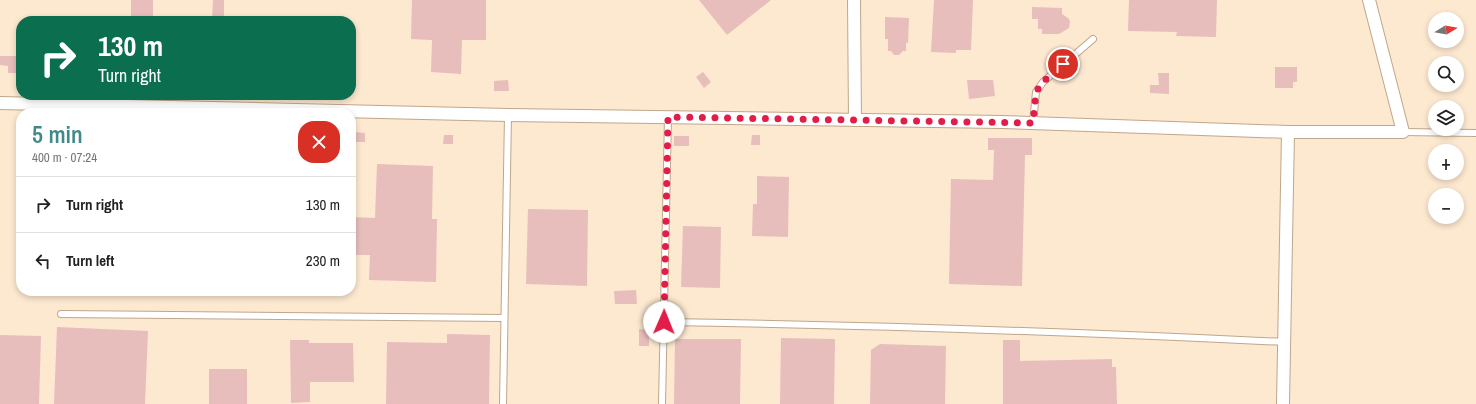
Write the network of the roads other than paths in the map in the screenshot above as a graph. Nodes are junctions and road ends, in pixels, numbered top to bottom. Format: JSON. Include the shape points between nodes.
{"nodes":[{"id":1,"x":854,"y":0,"type":"edge"},
{"id":2,"x":1369,"y":0,"type":"edge"},
{"id":3,"x":1093,"y":39,"type":"dead end"},
{"id":4,"x":0,"y":103,"type":"edge"},
{"id":5,"x":231,"y":108,"type":"edge"},
{"id":6,"x":356,"y":111,"type":"edge"},
{"id":7,"x":508,"y":114,"type":"junction"},
{"id":8,"x":668,"y":117,"type":"junction"},
{"id":9,"x":855,"y":120,"type":"junction"},
{"id":10,"x":1033,"y":123,"type":"junction"},
{"id":11,"x":1288,"y":132,"type":"junction"},
{"id":12,"x":1403,"y":132,"type":"junction"},
{"id":13,"x":1476,"y":133,"type":"edge"},
{"id":14,"x":61,"y":314,"type":"dead end"},
{"id":15,"x":504,"y":318,"type":"junction"},
{"id":16,"x":664,"y":322,"type":"junction"},
{"id":17,"x":1284,"y":342,"type":"junction"},
{"id":18,"x":503,"y":404,"type":"edge"},
{"id":19,"x":662,"y":404,"type":"edge"},
{"id":20,"x":1283,"y":404,"type":"edge"}],
"edges":[{"from":1,"to":9,"type":"street"},
{"from":2,"to":12,"type":"street"},
{"from":3,"to":10,"type":"lane","via":[[1039,87],[1036,92]]},
{"from":4,"to":5,"type":"street"},
{"from":6,"to":7,"type":"street"},
{"from":7,"to":8,"type":"street"},
{"from":7,"to":15,"type":"lane"},
{"from":8,"to":9,"type":"street"},
{"from":8,"to":16,"type":"lane"},
{"from":9,"to":10,"type":"street"},
{"from":10,"to":11,"type":"street"},
{"from":11,"to":12,"type":"street"},
{"from":11,"to":17,"type":"street"},
{"from":12,"to":13,"type":"lane"},
{"from":14,"to":15,"type":"lane"},
{"from":15,"to":18,"type":"lane"},
{"from":16,"to":17,"type":"lane","via":[[933,327]]},
{"from":16,"to":19,"type":"lane"},
{"from":17,"to":20,"type":"street"}]}
